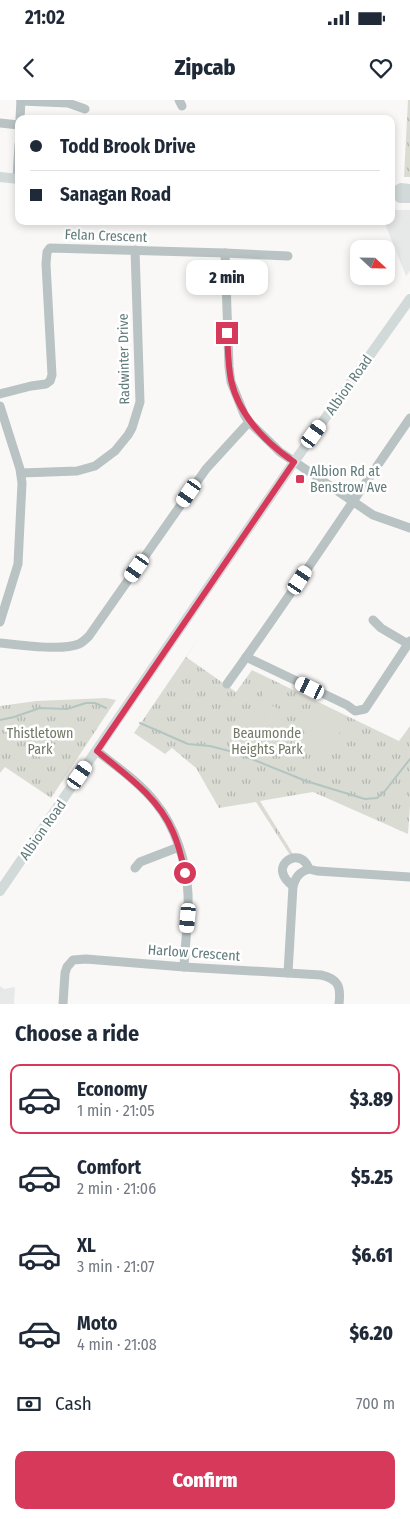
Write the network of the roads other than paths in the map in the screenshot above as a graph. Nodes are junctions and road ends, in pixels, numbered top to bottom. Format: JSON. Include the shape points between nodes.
{"nodes":[{"id":1,"x":21,"y":100,"type":"edge"},
{"id":2,"x":85,"y":109,"type":"dead end"},
{"id":3,"x":20,"y":115,"type":"edge"},
{"id":4,"x":0,"y":124,"type":"edge"},
{"id":5,"x":15,"y":125,"type":"edge"},
{"id":6,"x":0,"y":177,"type":"edge"},
{"id":7,"x":15,"y":178,"type":"edge"},
{"id":8,"x":410,"y":189,"type":"edge"},
{"id":9,"x":395,"y":191,"type":"edge"},
{"id":10,"x":395,"y":194,"type":"edge"},
{"id":11,"x":410,"y":198,"type":"edge"},
{"id":12,"x":135,"y":250,"type":"junction"},
{"id":13,"x":225,"y":253,"type":"junction"},
{"id":14,"x":288,"y":256,"type":"dead end"},
{"id":15,"x":410,"y":299,"type":"edge"},
{"id":16,"x":0,"y":394,"type":"edge"},
{"id":17,"x":0,"y":406,"type":"edge"},
{"id":18,"x":410,"y":418,"type":"edge"},
{"id":19,"x":249,"y":422,"type":"junction"},
{"id":20,"x":294,"y":462,"type":"junction"},
{"id":21,"x":20,"y":473,"type":"junction"},
{"id":22,"x":352,"y":502,"type":"junction"},
{"id":23,"x":410,"y":528,"type":"edge"},
{"id":24,"x":373,"y":620,"type":"dead end"},
{"id":25,"x":0,"y":622,"type":"edge"},
{"id":26,"x":409,"y":642,"type":"edge"},
{"id":27,"x":0,"y":643,"type":"edge"},
{"id":28,"x":246,"y":657,"type":"junction"},
{"id":29,"x":227,"y":684,"type":"dead end"},
{"id":30,"x":97,"y":751,"type":"junction"},
{"id":31,"x":179,"y":847,"type":"junction"},
{"id":32,"x":135,"y":868,"type":"dead end"},
{"id":33,"x":309,"y":869,"type":"junction"},
{"id":34,"x":410,"y":877,"type":"edge"},
{"id":35,"x":293,"y":886,"type":"junction"},
{"id":36,"x":0,"y":892,"type":"edge"},
{"id":37,"x":184,"y":967,"type":"junction"},
{"id":38,"x":288,"y":973,"type":"junction"},
{"id":39,"x":63,"y":1004,"type":"edge"},
{"id":40,"x":339,"y":1004,"type":"edge"}],
"edges":[{"from":1,"to":2,"type":"street","via":[[68,103]]},
{"from":1,"to":3,"type":"street"},
{"from":4,"to":5,"type":"street"},
{"from":6,"to":7,"type":"main road"},
{"from":8,"to":9,"type":"main road"},
{"from":10,"to":11,"type":"main road","via":[[400,198]]},
{"from":12,"to":13,"type":"street","name":"Felan Crescent"},
{"from":12,"to":16,"type":"street","name":"Felan Crescent","via":[[50,248],[46,264],[50,382]]},
{"from":12,"to":21,"type":"street","name":"Radwinter Drive","via":[[140,402],[132,428],[115,451],[95,466],[77,471]]},
{"from":13,"to":14,"type":"street","name":"Felan Crescent"},
{"from":13,"to":19,"type":"street","via":[[231,382]]},
{"from":15,"to":20,"type":"main road","name":"Albion Road"},
{"from":17,"to":21,"type":"street"},
{"from":18,"to":22,"type":"street"},
{"from":19,"to":20,"type":"street"},
{"from":19,"to":27,"type":"street","via":[[206,469],[84,641],[62,646]]},
{"from":20,"to":22,"type":"street"},
{"from":20,"to":30,"type":"main road","name":"Albion Road"},
{"from":21,"to":25,"type":"street","via":[[18,564]]},
{"from":22,"to":23,"type":"street","via":[[373,515]]},
{"from":22,"to":28,"type":"street"},
{"from":24,"to":26,"type":"street","via":[[381,628]]},
{"from":26,"to":28,"type":"street","via":[[365,709],[355,711]]},
{"from":28,"to":29,"type":"street"},
{"from":30,"to":31,"type":"street","via":[[154,801],[173,830]]},
{"from":30,"to":36,"type":"main road","name":"Albion Road"},
{"from":31,"to":32,"type":"street","via":[[140,862]]},
{"from":31,"to":37,"type":"street","via":[[188,893]]},
{"from":33,"to":34,"type":"street"},
{"from":33,"to":35,"type":"street","via":[[296,878]]},
{"from":33,"to":35,"type":"street","via":[[300,858],[286,861],[283,875]]},
{"from":35,"to":38,"type":"street"},
{"from":37,"to":38,"type":"street","name":"Harlow Crescent"},
{"from":37,"to":39,"type":"street","name":"Harlow Crescent","via":[[73,960],[65,973]]},
{"from":38,"to":40,"type":"street","name":"Harlow Crescent","via":[[321,975],[334,980],[341,994]]}]}
